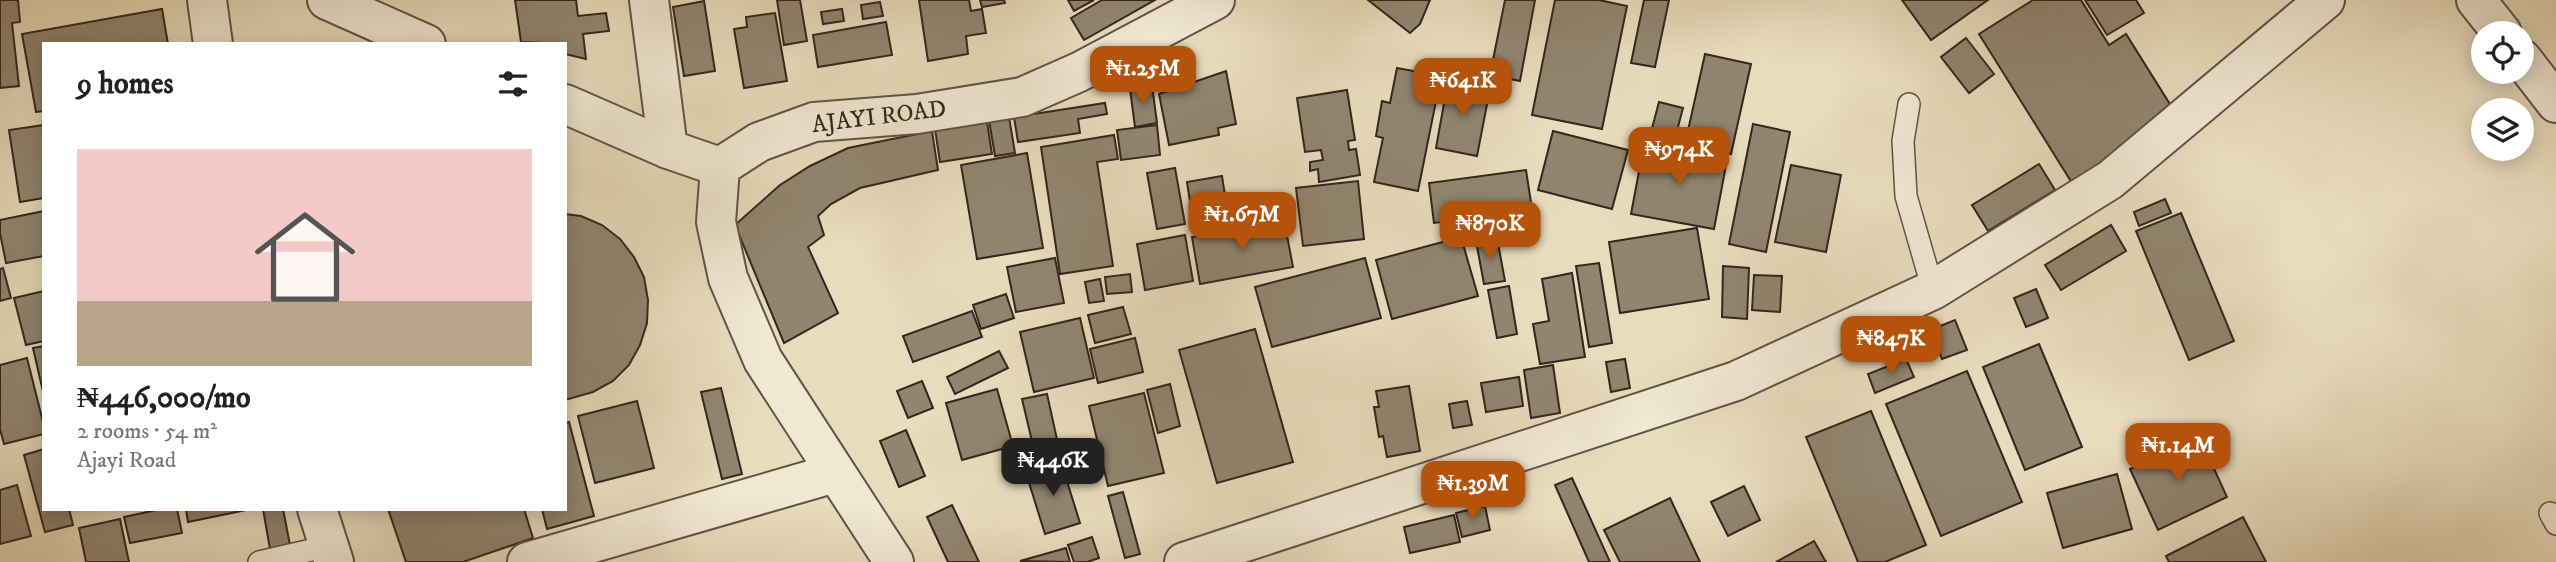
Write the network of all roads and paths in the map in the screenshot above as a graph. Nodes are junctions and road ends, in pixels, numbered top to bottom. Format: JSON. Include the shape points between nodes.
{"nodes":[{"id":1,"x":207,"y":0,"type":"edge"},
{"id":2,"x":327,"y":0,"type":"edge"},
{"id":3,"x":649,"y":0,"type":"edge"},
{"id":4,"x":1215,"y":0,"type":"edge"},
{"id":5,"x":2325,"y":0,"type":"edge"},
{"id":6,"x":2476,"y":0,"type":"edge"},
{"id":7,"x":2493,"y":21,"type":"edge"},
{"id":8,"x":212,"y":42,"type":"edge"},
{"id":9,"x":422,"y":42,"type":"edge"},
{"id":10,"x":2534,"y":75,"type":"edge"},
{"id":11,"x":2556,"y":103,"type":"edge"},
{"id":12,"x":1909,"y":104,"type":"dead end"},
{"id":13,"x":567,"y":105,"type":"edge"},
{"id":14,"x":668,"y":149,"type":"junction"},
{"id":15,"x":720,"y":167,"type":"junction"},
{"id":16,"x":1933,"y":290,"type":"junction"},
{"id":17,"x":835,"y":472,"type":"junction"},
{"id":18,"x":318,"y":511,"type":"edge"},
{"id":19,"x":331,"y":554,"type":"edge"},
{"id":20,"x":259,"y":562,"type":"edge"},
{"id":21,"x":527,"y":562,"type":"edge"},
{"id":22,"x":894,"y":562,"type":"edge"},
{"id":23,"x":1184,"y":562,"type":"edge"}],
"edges":[{"from":1,"to":8,"type":"street"},
{"from":2,"to":9,"type":"street"},
{"from":3,"to":14,"type":"street"},
{"from":4,"to":15,"type":"street","name":"AJAYI ROAD","via":[[1022,97],[917,114],[814,122],[760,142]]},
{"from":5,"to":16,"type":"street","via":[[2110,180]]},
{"from":6,"to":7,"type":"street"},
{"from":10,"to":11,"type":"street"},
{"from":12,"to":16,"type":"lane","via":[[1903,141],[1906,196]]},
{"from":13,"to":14,"type":"street"},
{"from":14,"to":15,"type":"street"},
{"from":15,"to":17,"type":"street","via":[[716,222],[728,278],[763,360]]},
{"from":16,"to":23,"type":"street","via":[[1736,381]]},
{"from":17,"to":21,"type":"street"},
{"from":17,"to":22,"type":"street"},
{"from":18,"to":19,"type":"street"},
{"from":19,"to":20,"type":"lane"}]}
